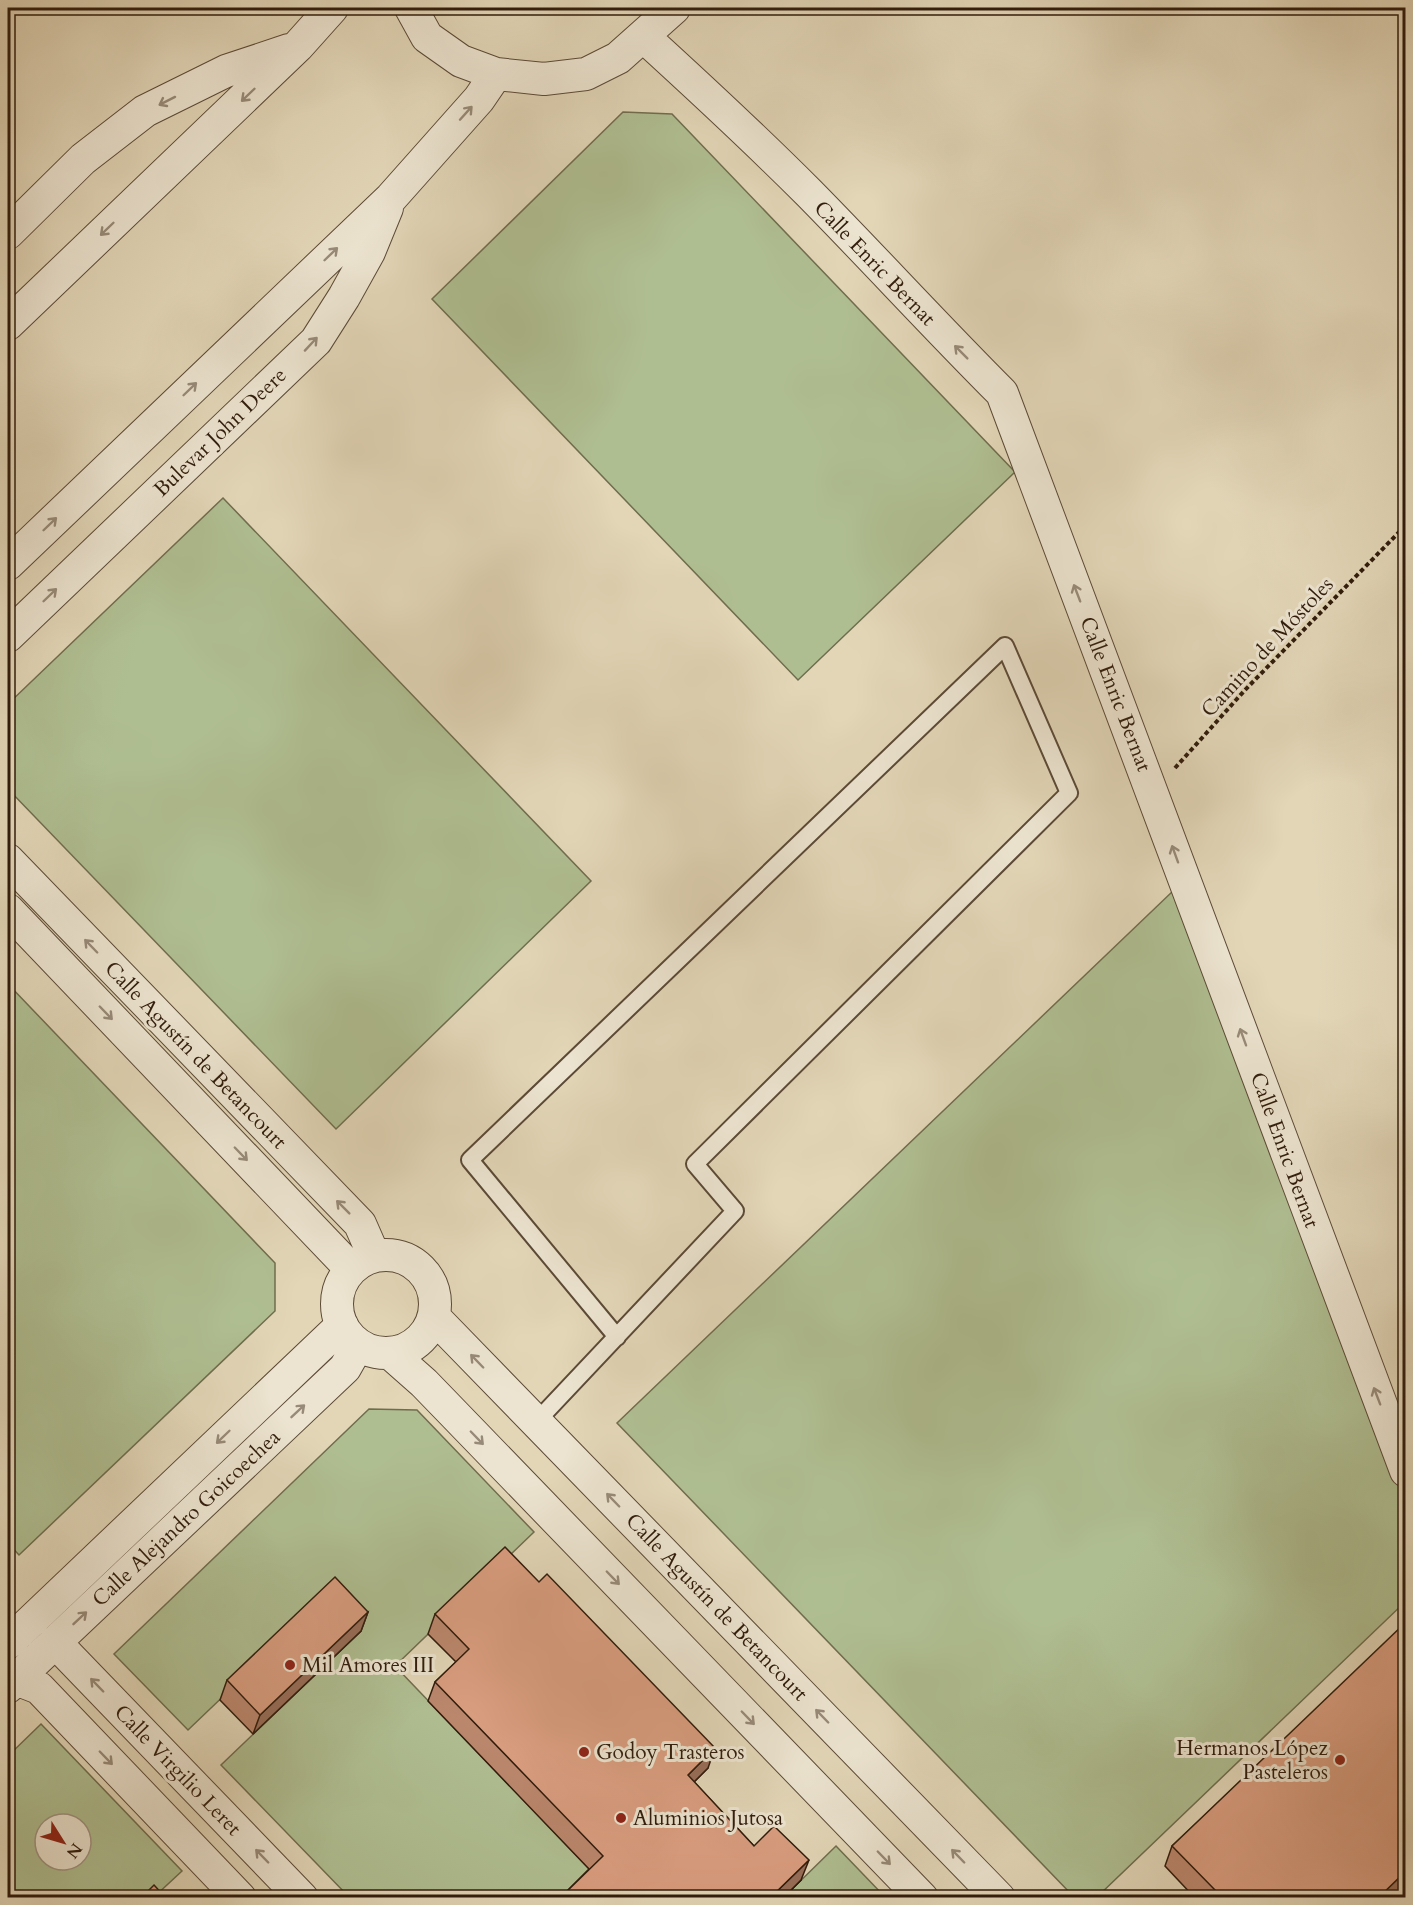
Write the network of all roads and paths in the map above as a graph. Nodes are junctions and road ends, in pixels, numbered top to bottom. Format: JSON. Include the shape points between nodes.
{"nodes":[{"id":1,"x":332,"y":8,"type":"edge"},
{"id":2,"x":411,"y":8,"type":"edge"},
{"id":3,"x":674,"y":8,"type":"edge"},
{"id":4,"x":643,"y":36,"type":"junction"},
{"id":5,"x":298,"y":46,"type":"junction"},
{"id":6,"x":496,"y":74,"type":"junction"},
{"id":7,"x":391,"y":198,"type":"junction"},
{"id":8,"x":8,"y":233,"type":"edge"},
{"id":9,"x":8,"y":324,"type":"edge"},
{"id":10,"x":1406,"y":525,"type":"edge"},
{"id":11,"x":8,"y":564,"type":"edge"},
{"id":12,"x":8,"y":636,"type":"edge"},
{"id":13,"x":1153,"y":793,"type":"junction"},
{"id":14,"x":8,"y":860,"type":"edge"},
{"id":15,"x":8,"y":910,"type":"edge"},
{"id":16,"x":362,"y":1263,"type":"junction"},
{"id":17,"x":434,"y":1317,"type":"junction"},
{"id":18,"x":350,"y":1335,"type":"junction"},
{"id":19,"x":617,"y":1336,"type":"junction"},
{"id":20,"x":390,"y":1353,"type":"junction"},
{"id":21,"x":537,"y":1421,"type":"junction"},
{"id":22,"x":1406,"y":1471,"type":"edge"},
{"id":23,"x":55,"y":1642,"type":"junction"},
{"id":24,"x":8,"y":1643,"type":"edge"},
{"id":25,"x":12,"y":1683,"type":"edge"},
{"id":26,"x":240,"y":1898,"type":"edge"},
{"id":27,"x":302,"y":1898,"type":"edge"},
{"id":28,"x":922,"y":1898,"type":"edge"},
{"id":29,"x":999,"y":1898,"type":"edge"}],
"edges":[{"from":1,"to":5,"type":"street"},
{"from":2,"to":6,"type":"street","via":[[427,37],[461,61]]},
{"from":3,"to":4,"type":"street"},
{"from":4,"to":6,"type":"street","via":[[618,58],[586,74],[543,79]]},
{"from":13,"to":4,"type":"street","name":"Calle Enric Bernat","one_way":true,"via":[[1002,393],[808,192]]},
{"from":5,"to":8,"type":"street","one_way":true,"via":[[226,71],[145,111],[83,159]]},
{"from":5,"to":9,"type":"street","one_way":true},
{"from":7,"to":6,"type":"street","name":"Bulevar John Deere","one_way":true,"via":[[479,99]]},
{"from":11,"to":7,"type":"street","name":"Bulevar John Deere","one_way":true},
{"from":12,"to":7,"type":"street","name":"Bulevar John Deere","one_way":true,"via":[[315,341],[369,252]]},
{"from":10,"to":13,"type":"path","name":"Camino de Móstoles","via":[[1245,690]]},
{"from":22,"to":13,"type":"street","name":"Calle Enric Bernat","one_way":true},
{"from":16,"to":14,"type":"street","name":"Calle Agustín de Betancourt","one_way":true,"via":[[360,1224]]},
{"from":15,"to":16,"type":"street","name":"Calle Agustín de Betancourt","one_way":true},
{"from":16,"to":17,"type":"street","via":[[391,1254],[422,1269],[432,1283],[436,1299]]},
{"from":16,"to":18,"type":"street","via":[[342,1282],[338,1295],[337,1311]]},
{"from":17,"to":20,"type":"street","via":[[418,1342]]},
{"from":21,"to":17,"type":"street","name":"Calle Agustín de Betancourt","one_way":true},
{"from":18,"to":20,"type":"street","via":[[374,1352]]},
{"from":23,"to":18,"type":"street","name":"Calle Alejandro Goicoechea","one_way":true,"via":[[345,1368]]},
{"from":18,"to":24,"type":"street","name":"Calle Alejandro Goicoechea","one_way":true},
{"from":19,"to":19,"type":"lane","via":[[735,1211],[695,1164],[1069,794],[1005,646],[470,1160]]},
{"from":19,"to":21,"type":"lane"},
{"from":20,"to":28,"type":"street","one_way":true,"via":[[424,1383]]},
{"from":29,"to":21,"type":"street","name":"Calle Agustín de Betancourt","one_way":true},
{"from":23,"to":25,"type":"street","name":"Calle Alejandro Goicoechea"},
{"from":27,"to":23,"type":"street","name":"Calle Virgilio Leret","one_way":true},
{"from":25,"to":26,"type":"street","name":"Calle Virgilio Leret","one_way":true,"via":[[39,1688]]}]}
